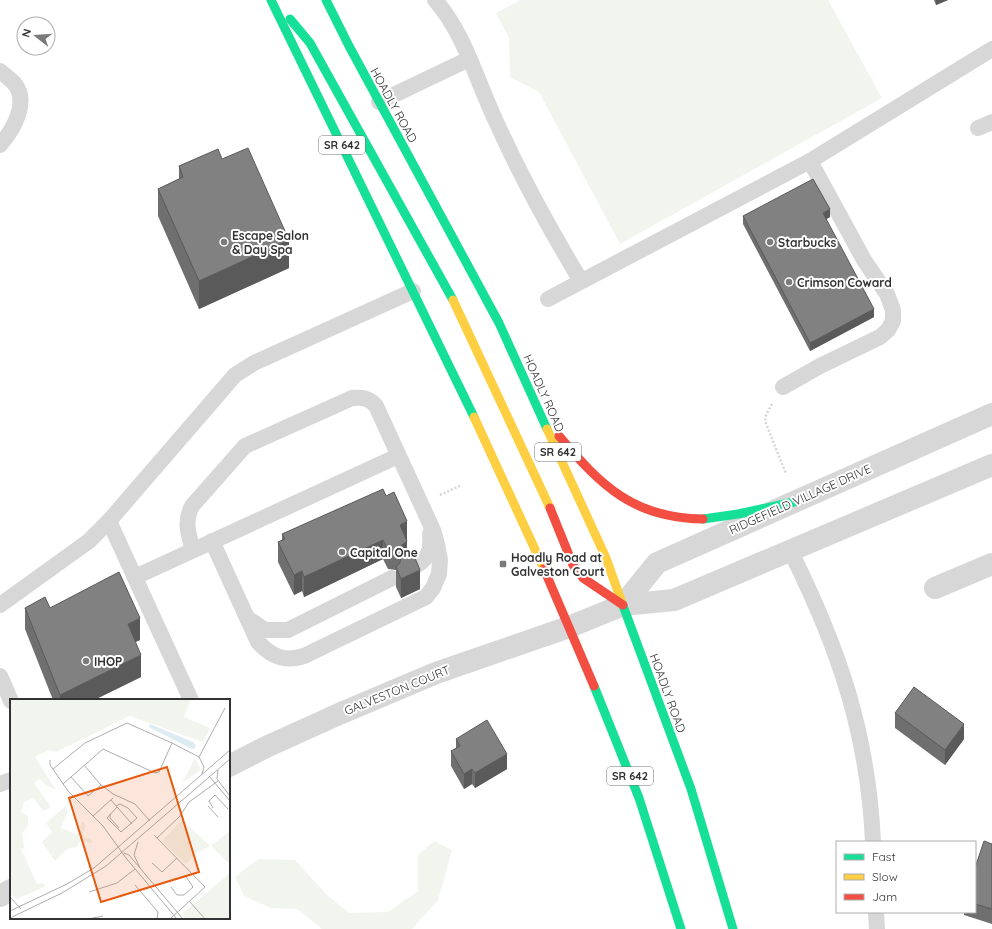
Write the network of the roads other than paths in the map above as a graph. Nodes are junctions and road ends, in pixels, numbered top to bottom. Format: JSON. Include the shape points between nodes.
{"nodes":[{"id":1,"x":272,"y":0,"type":"edge"},
{"id":2,"x":326,"y":0,"type":"edge"},
{"id":3,"x":435,"y":0,"type":"edge"},
{"id":4,"x":992,"y":49,"type":"edge"},
{"id":5,"x":469,"y":59,"type":"junction"},
{"id":6,"x":0,"y":71,"type":"edge"},
{"id":7,"x":379,"y":102,"type":"junction"},
{"id":8,"x":0,"y":145,"type":"edge"},
{"id":9,"x":810,"y":161,"type":"junction"},
{"id":10,"x":581,"y":281,"type":"junction"},
{"id":11,"x":413,"y":291,"type":"junction"},
{"id":12,"x":548,"y":299,"type":"dead end"},
{"id":13,"x":783,"y":387,"type":"dead end"},
{"id":14,"x":540,"y":413,"type":"junction"},
{"id":15,"x":992,"y":414,"type":"edge"},
{"id":16,"x":398,"y":456,"type":"junction"},
{"id":17,"x":992,"y":465,"type":"edge"},
{"id":18,"x":794,"y":502,"type":"junction"},
{"id":19,"x":428,"y":519,"type":"junction"},
{"id":20,"x":109,"y":521,"type":"junction"},
{"id":21,"x":212,"y":541,"type":"junction"},
{"id":22,"x":193,"y":550,"type":"junction"},
{"id":23,"x":791,"y":552,"type":"junction"},
{"id":24,"x":992,"y":564,"type":"edge"},
{"id":25,"x":410,"y":569,"type":"edge"},
{"id":26,"x":135,"y":577,"type":"junction"},
{"id":27,"x":392,"y":578,"type":"dead end"},
{"id":28,"x":935,"y":588,"type":"dead end"},
{"id":29,"x":0,"y":605,"type":"edge"},
{"id":30,"x":623,"y":605,"type":"junction"},
{"id":31,"x":247,"y":618,"type":"junction"},
{"id":32,"x":569,"y":627,"type":"junction"},
{"id":33,"x":0,"y":676,"type":"edge"},
{"id":34,"x":10,"y":699,"type":"edge"},
{"id":35,"x":191,"y":699,"type":"edge"},
{"id":36,"x":230,"y":766,"type":"edge"},
{"id":37,"x":10,"y":780,"type":"edge"},
{"id":38,"x":0,"y":784,"type":"edge"},
{"id":39,"x":873,"y":841,"type":"edge"},
{"id":40,"x":10,"y":891,"type":"edge"},
{"id":41,"x":0,"y":896,"type":"edge"},
{"id":42,"x":876,"y":913,"type":"edge"},
{"id":43,"x":681,"y":929,"type":"edge"},
{"id":44,"x":733,"y":929,"type":"edge"},
{"id":45,"x":877,"y":929,"type":"edge"}],
"edges":[{"from":1,"to":11,"type":"main road","number":"SR 642"},
{"from":1,"to":30,"type":"main road","via":[[310,43],[447,289],[546,498],[573,565],[583,578]]},
{"from":2,"to":7,"type":"main road","name":"HOADLY ROAD","number":"SR 642"},
{"from":3,"to":5,"type":"lane","via":[[452,23]]},
{"from":4,"to":9,"type":"lane"},
{"from":5,"to":7,"type":"lane"},
{"from":5,"to":10,"type":"lane","via":[[520,171],[555,239]]},
{"from":6,"to":8,"type":"lane","via":[[15,84],[20,94],[17,120]]},
{"from":7,"to":14,"type":"main road","name":"HOADLY ROAD","number":"SR 642","via":[[499,323]]},
{"from":9,"to":10,"type":"lane"},
{"from":9,"to":13,"type":"lane","via":[[864,260],[887,294],[892,305],[892,321],[884,335]]},
{"from":10,"to":12,"type":"lane"},
{"from":11,"to":20,"type":"lane","via":[[254,362],[236,375]]},
{"from":11,"to":32,"type":"main road","number":"SR 642","via":[[518,510]]},
{"from":14,"to":18,"type":"main road","via":[[591,473],[626,500],[651,512],[672,518],[705,519]]},
{"from":14,"to":30,"type":"main road","name":"HOADLY ROAD","number":"SR 642","via":[[606,558]]},
{"from":15,"to":18,"type":"street","name":"RIDGEFIELD VILLAGE DRIVE"},
{"from":16,"to":19,"type":"lane"},
{"from":16,"to":21,"type":"lane"},
{"from":16,"to":22,"type":"lane","via":[[376,406],[370,400],[361,397],[349,399],[245,446],[192,506],[187,516],[187,530]]},
{"from":17,"to":23,"type":"street","name":"RIDGEFIELD VILLAGE DRIVE"},
{"from":18,"to":30,"type":"street","name":"RIDGEFIELD VILLAGE DRIVE","via":[[657,563]]},
{"from":19,"to":25,"type":"lane","via":[[430,548],[422,563]]},
{"from":19,"to":31,"type":"lane","via":[[440,560],[439,574],[426,597],[293,660],[280,659],[268,653],[258,642]]},
{"from":20,"to":26,"type":"lane"},
{"from":20,"to":29,"type":"lane","via":[[88,541]]},
{"from":21,"to":22,"type":"lane"},
{"from":21,"to":31,"type":"lane"},
{"from":22,"to":26,"type":"lane"},
{"from":23,"to":30,"type":"street","name":"RIDGEFIELD VILLAGE DRIVE","via":[[674,600]]},
{"from":23,"to":39,"type":"lane","via":[[830,637],[847,684],[862,745]]},
{"from":24,"to":28,"type":"street"},
{"from":26,"to":35,"type":"lane"},
{"from":27,"to":31,"type":"lane","via":[[288,630],[265,630]]},
{"from":30,"to":32,"type":"street","name":"RIDGEFIELD VILLAGE DRIVE"},
{"from":30,"to":44,"type":"main road","name":"HOADLY ROAD","number":"SR 642","via":[[691,789]]},
{"from":32,"to":36,"type":"street","name":"GALVESTON COURT","via":[[436,673],[339,714]]},
{"from":32,"to":43,"type":"main road","number":"SR 642","via":[[629,775]]},
{"from":33,"to":34,"type":"lane"},
{"from":37,"to":38,"type":"lane"},
{"from":40,"to":41,"type":"street"},
{"from":42,"to":45,"type":"lane"}]}
